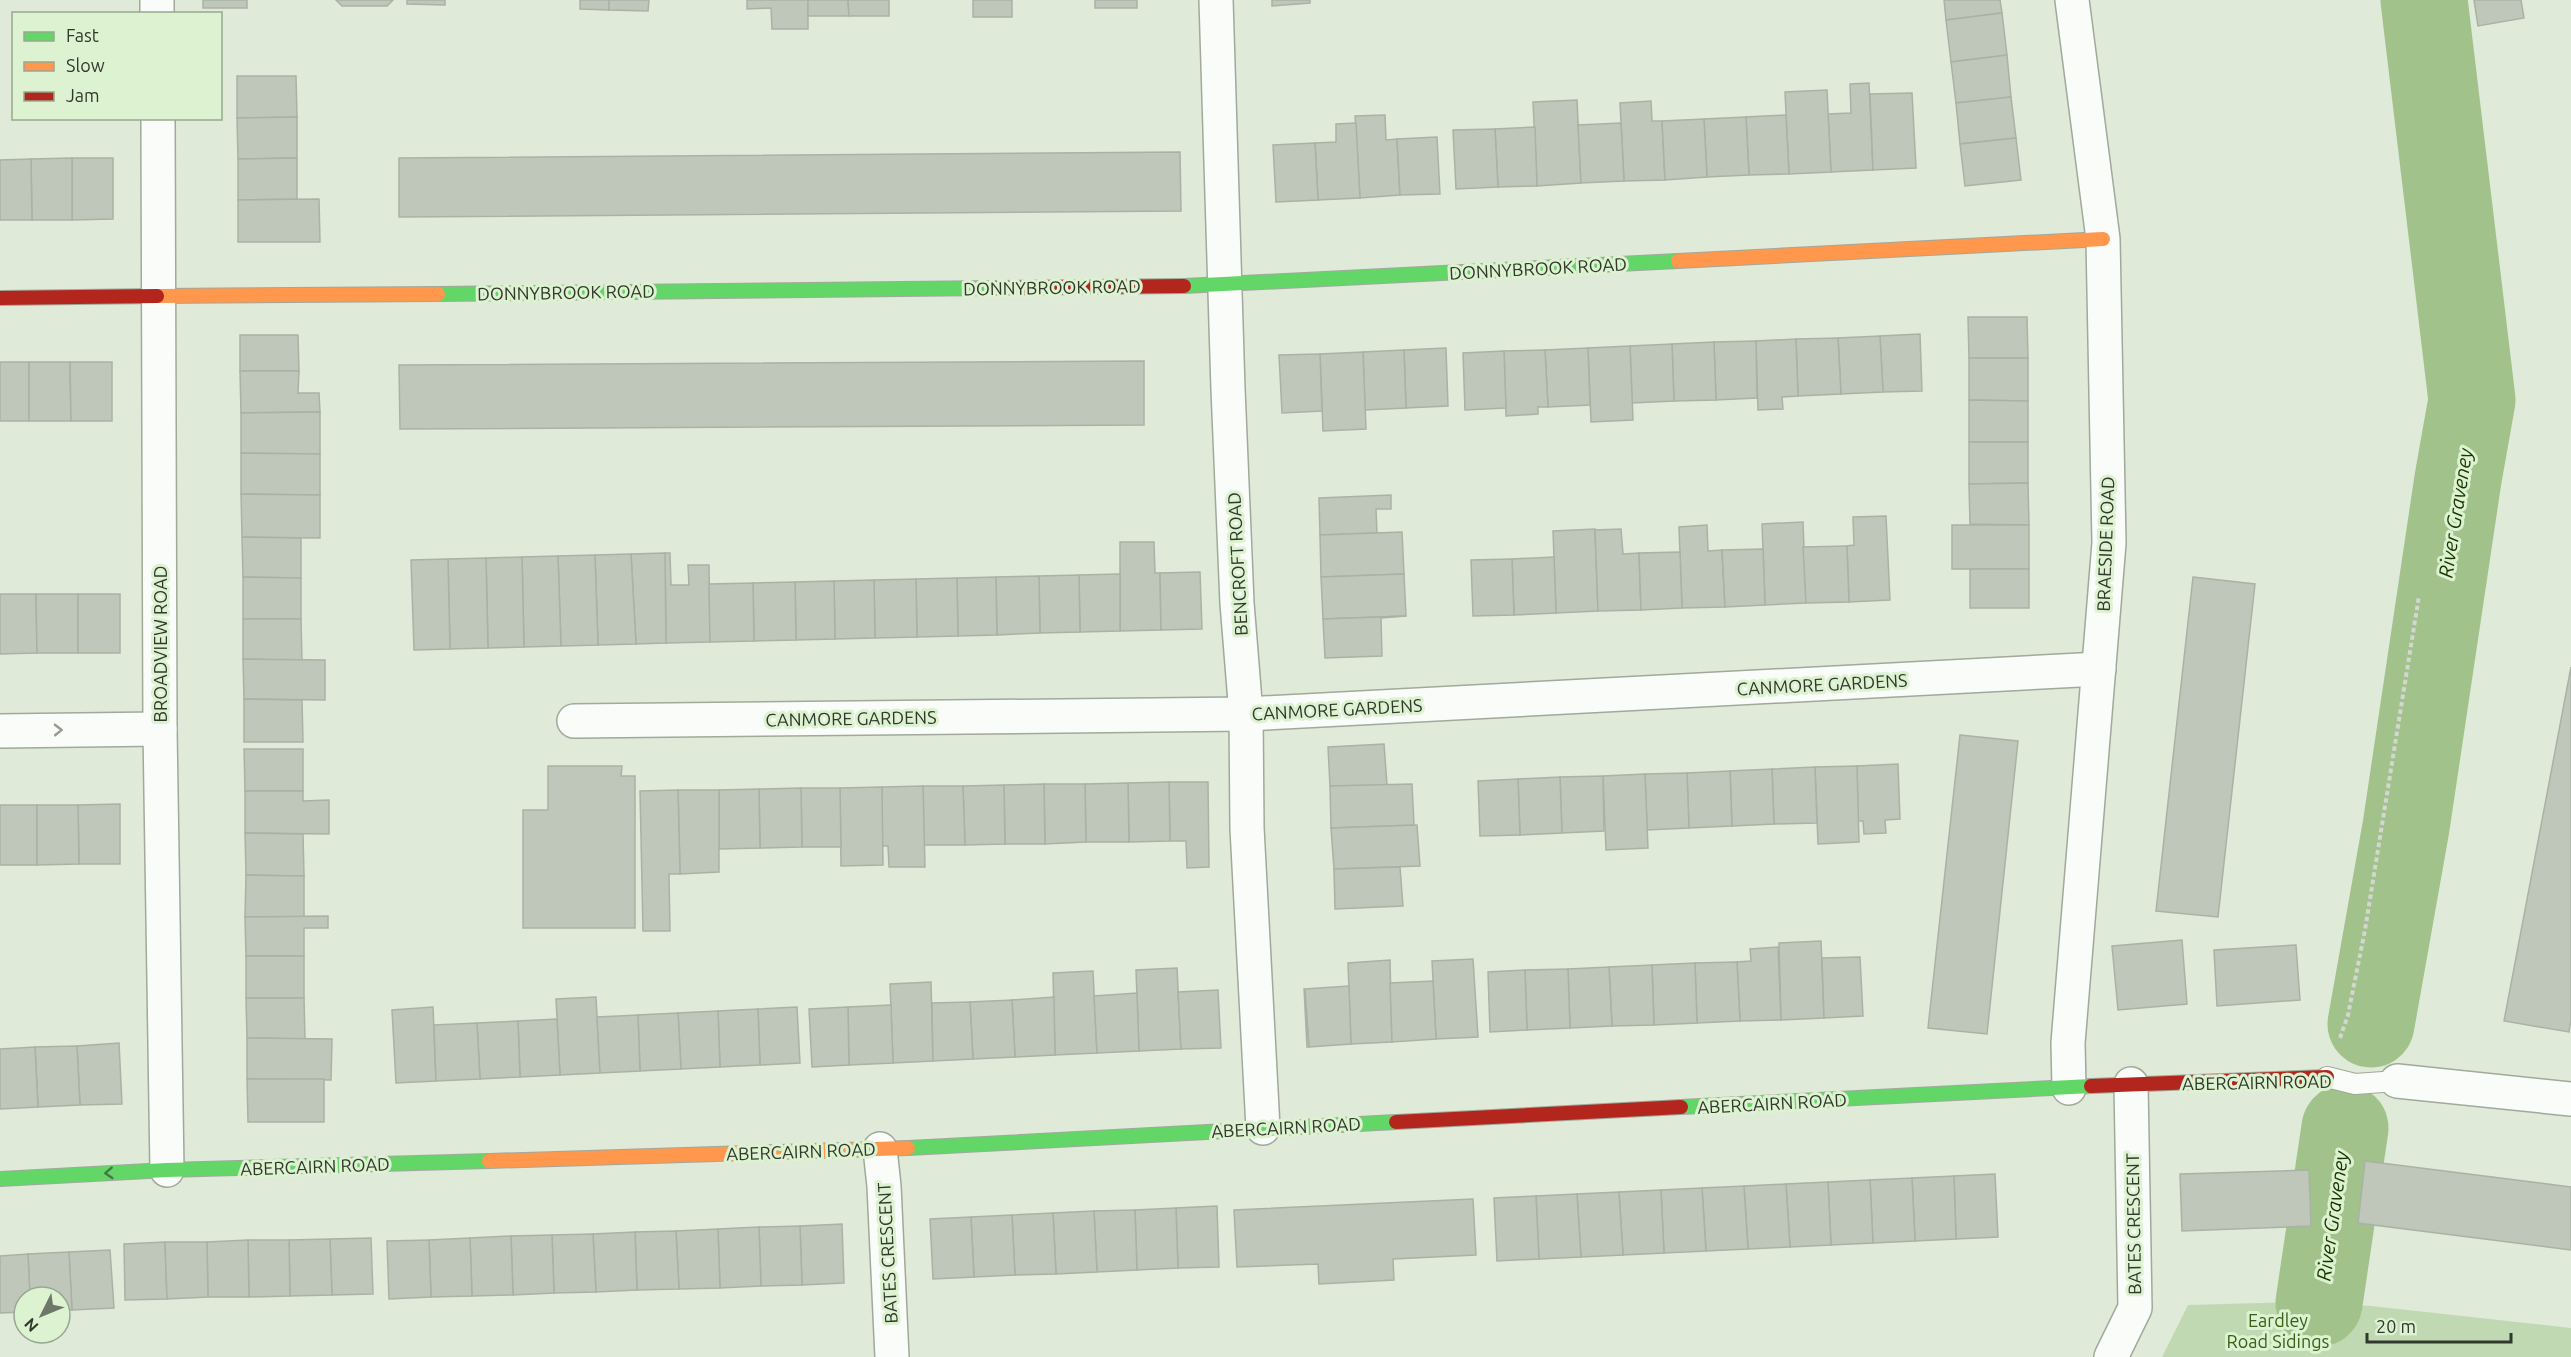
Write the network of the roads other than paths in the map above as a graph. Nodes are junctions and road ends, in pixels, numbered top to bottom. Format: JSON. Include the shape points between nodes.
{"nodes":[{"id":1,"x":1216,"y":0,"type":"edge"},
{"id":2,"x":2072,"y":0,"type":"edge"},
{"id":3,"x":158,"y":120,"type":"edge"},
{"id":4,"x":2103,"y":238,"type":"junction"},
{"id":5,"x":1226,"y":286,"type":"junction"},
{"id":6,"x":160,"y":296,"type":"junction"},
{"id":7,"x":0,"y":298,"type":"edge"},
{"id":8,"x":2099,"y":669,"type":"junction"},
{"id":9,"x":1246,"y":714,"type":"junction"},
{"id":10,"x":574,"y":721,"type":"dead end"},
{"id":11,"x":160,"y":729,"type":"junction"},
{"id":12,"x":0,"y":731,"type":"edge"},
{"id":13,"x":2327,"y":1077,"type":"joint"},
{"id":14,"x":2397,"y":1081,"type":"joint"},
{"id":15,"x":2131,"y":1084,"type":"junction"},
{"id":16,"x":2069,"y":1088,"type":"junction"},
{"id":17,"x":2571,"y":1099,"type":"edge"},
{"id":18,"x":1263,"y":1128,"type":"junction"},
{"id":19,"x":880,"y":1149,"type":"junction"},
{"id":20,"x":167,"y":1170,"type":"junction"},
{"id":21,"x":0,"y":1179,"type":"edge"},
{"id":22,"x":892,"y":1357,"type":"edge"},
{"id":23,"x":2110,"y":1357,"type":"edge"}],
"edges":[{"from":1,"to":5,"type":"street","name":"BENCROFT ROAD"},
{"from":2,"to":4,"type":"street","name":"BRAESIDE ROAD"},
{"from":3,"to":6,"type":"street","name":"BROADVIEW ROAD"},
{"from":4,"to":5,"type":"street","name":"DONNYBROOK ROAD"},
{"from":4,"to":8,"type":"street","name":"BRAESIDE ROAD","via":[[2109,543]]},
{"from":5,"to":6,"type":"street","name":"DONNYBROOK ROAD"},
{"from":5,"to":9,"type":"street","name":"BENCROFT ROAD"},
{"from":6,"to":7,"type":"street","name":"DONNYBROOK ROAD"},
{"from":6,"to":11,"type":"street","name":"BROADVIEW ROAD"},
{"from":8,"to":9,"type":"street","name":"CANMORE GARDENS"},
{"from":8,"to":16,"type":"street","name":"BRAESIDE ROAD","via":[[2068,1043]]},
{"from":9,"to":10,"type":"street","name":"CANMORE GARDENS"},
{"from":9,"to":18,"type":"street","name":"BENCROFT ROAD","via":[[1247,828]]},
{"from":12,"to":11,"type":"street","one_way":true},
{"from":11,"to":20,"type":"street","name":"BROADVIEW ROAD"},
{"from":13,"to":14,"type":"lane","name":"ABERCAIRN ROAD","via":[[2355,1084]]},
{"from":13,"to":15,"type":"street","name":"ABERCAIRN ROAD"},
{"from":14,"to":17,"type":"street","name":"ABERCAIRN ROAD"},
{"from":15,"to":16,"type":"street","name":"ABERCAIRN ROAD"},
{"from":15,"to":23,"type":"street","name":"BATES CRESCENT","via":[[2135,1308]]},
{"from":16,"to":18,"type":"street","name":"ABERCAIRN ROAD"},
{"from":18,"to":19,"type":"street","name":"ABERCAIRN ROAD"},
{"from":19,"to":20,"type":"street","name":"ABERCAIRN ROAD"},
{"from":19,"to":22,"type":"street","name":"BATES CRESCENT"},
{"from":20,"to":21,"type":"street","name":"ABERCAIRN ROAD","one_way":true}]}
